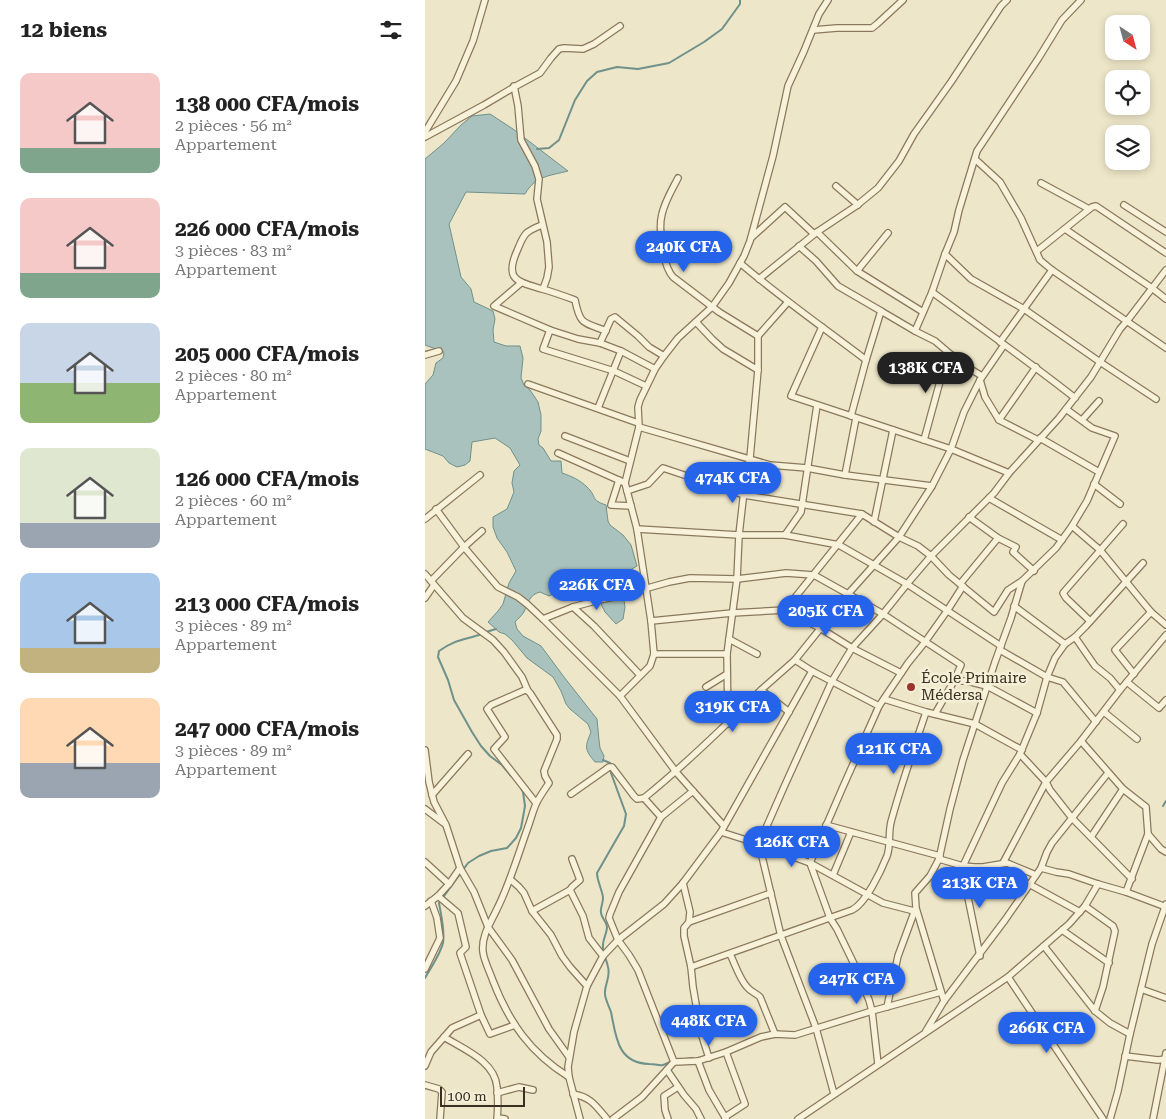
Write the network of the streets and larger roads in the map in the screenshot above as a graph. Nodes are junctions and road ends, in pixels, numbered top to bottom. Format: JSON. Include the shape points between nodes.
{"nodes":[{"id":1,"x":485,"y":0,"type":"edge"},
{"id":2,"x":828,"y":0,"type":"edge"},
{"id":3,"x":903,"y":0,"type":"edge"},
{"id":4,"x":1007,"y":0,"type":"edge"},
{"id":5,"x":1081,"y":0,"type":"edge"},
{"id":6,"x":620,"y":26,"type":"dead end"},
{"id":7,"x":813,"y":30,"type":"junction"},
{"id":8,"x":514,"y":86,"type":"junction"},
{"id":9,"x":425,"y":132,"type":"edge"},
{"id":10,"x":425,"y":137,"type":"edge"},
{"id":11,"x":975,"y":159,"type":"junction"},
{"id":12,"x":678,"y":178,"type":"dead end"},
{"id":13,"x":1041,"y":184,"type":"dead end"},
{"id":14,"x":836,"y":186,"type":"dead end"},
{"id":15,"x":858,"y":204,"type":"junction"},
{"id":16,"x":1124,"y":205,"type":"dead end"},
{"id":17,"x":1089,"y":209,"type":"junction"},
{"id":18,"x":542,"y":225,"type":"junction"},
{"id":19,"x":1065,"y":229,"type":"junction"},
{"id":20,"x":1166,"y":232,"type":"edge"},
{"id":21,"x":816,"y":233,"type":"junction"},
{"id":22,"x":888,"y":233,"type":"dead end"},
{"id":23,"x":751,"y":238,"type":"junction"},
{"id":24,"x":799,"y":246,"type":"junction"},
{"id":25,"x":1037,"y":251,"type":"junction"},
{"id":26,"x":1166,"y":253,"type":"edge"},
{"id":27,"x":945,"y":254,"type":"junction"},
{"id":28,"x":741,"y":263,"type":"junction"},
{"id":29,"x":1052,"y":270,"type":"junction"},
{"id":30,"x":1166,"y":270,"type":"edge"},
{"id":31,"x":857,"y":271,"type":"junction"},
{"id":32,"x":759,"y":279,"type":"junction"},
{"id":33,"x":521,"y":283,"type":"junction"},
{"id":34,"x":1152,"y":288,"type":"junction"},
{"id":35,"x":543,"y":289,"type":"junction"},
{"id":36,"x":931,"y":292,"type":"junction"},
{"id":37,"x":1166,"y":299,"type":"edge"},
{"id":38,"x":788,"y":302,"type":"junction"},
{"id":39,"x":712,"y":307,"type":"junction"},
{"id":40,"x":1024,"y":309,"type":"junction"},
{"id":41,"x":881,"y":311,"type":"junction"},
{"id":42,"x":923,"y":312,"type":"junction"},
{"id":43,"x":1127,"y":321,"type":"junction"},
{"id":44,"x":696,"y":322,"type":"junction"},
{"id":45,"x":822,"y":327,"type":"junction"},
{"id":46,"x":550,"y":330,"type":"junction"},
{"id":47,"x":606,"y":330,"type":"junction"},
{"id":48,"x":915,"y":331,"type":"junction"},
{"id":49,"x":759,"y":336,"type":"junction"},
{"id":50,"x":600,"y":343,"type":"junction"},
{"id":51,"x":1002,"y":344,"type":"junction"},
{"id":52,"x":1166,"y":348,"type":"edge"},
{"id":53,"x":439,"y":351,"type":"dead end"},
{"id":54,"x":621,"y":351,"type":"junction"},
{"id":55,"x":425,"y":355,"type":"edge"},
{"id":56,"x":664,"y":356,"type":"junction"},
{"id":57,"x":952,"y":356,"type":"junction"},
{"id":58,"x":865,"y":360,"type":"junction"},
{"id":59,"x":1100,"y":362,"type":"junction"},
{"id":60,"x":1036,"y":367,"type":"junction"},
{"id":61,"x":655,"y":369,"type":"junction"},
{"id":62,"x":758,"y":370,"type":"junction"},
{"id":63,"x":613,"y":371,"type":"junction"},
{"id":64,"x":981,"y":378,"type":"junction"},
{"id":65,"x":528,"y":384,"type":"dead end"},
{"id":66,"x":646,"y":386,"type":"junction"},
{"id":67,"x":1075,"y":398,"type":"junction"},
{"id":68,"x":1156,"y":399,"type":"dead end"},
{"id":69,"x":1099,"y":401,"type":"dead end"},
{"id":70,"x":817,"y":405,"type":"junction"},
{"id":71,"x":598,"y":408,"type":"junction"},
{"id":72,"x":1066,"y":409,"type":"junction"},
{"id":73,"x":853,"y":417,"type":"junction"},
{"id":74,"x":999,"y":420,"type":"junction"},
{"id":75,"x":1081,"y":420,"type":"junction"},
{"id":76,"x":639,"y":425,"type":"junction"},
{"id":77,"x":893,"y":430,"type":"junction"},
{"id":78,"x":565,"y":436,"type":"dead end"},
{"id":79,"x":1039,"y":439,"type":"junction"},
{"id":80,"x":924,"y":440,"type":"junction"},
{"id":81,"x":951,"y":449,"type":"junction"},
{"id":82,"x":558,"y":453,"type":"dead end"},
{"id":83,"x":750,"y":458,"type":"junction"},
{"id":84,"x":630,"y":461,"type":"junction"},
{"id":85,"x":807,"y":468,"type":"junction"},
{"id":86,"x":1099,"y":472,"type":"junction"},
{"id":87,"x":1009,"y":473,"type":"junction"},
{"id":88,"x":480,"y":475,"type":"dead end"},
{"id":89,"x":845,"y":475,"type":"junction"},
{"id":90,"x":882,"y":480,"type":"junction"},
{"id":91,"x":622,"y":481,"type":"junction"},
{"id":92,"x":1094,"y":484,"type":"junction"},
{"id":93,"x":932,"y":486,"type":"junction"},
{"id":94,"x":627,"y":492,"type":"junction"},
{"id":95,"x":744,"y":495,"type":"junction"},
{"id":96,"x":989,"y":498,"type":"junction"},
{"id":97,"x":1120,"y":504,"type":"dead end"},
{"id":98,"x":801,"y":505,"type":"junction"},
{"id":99,"x":631,"y":506,"type":"junction"},
{"id":100,"x":436,"y":509,"type":"junction"},
{"id":101,"x":862,"y":514,"type":"junction"},
{"id":102,"x":969,"y":517,"type":"junction"},
{"id":103,"x":425,"y":518,"type":"edge"},
{"id":104,"x":874,"y":522,"type":"junction"},
{"id":105,"x":1123,"y":524,"type":"dead end"},
{"id":106,"x":1072,"y":526,"type":"junction"},
{"id":107,"x":637,"y":529,"type":"junction"},
{"id":108,"x":482,"y":531,"type":"dead end"},
{"id":109,"x":739,"y":535,"type":"junction"},
{"id":110,"x":785,"y":535,"type":"junction"},
{"id":111,"x":899,"y":537,"type":"junction"},
{"id":112,"x":998,"y":538,"type":"junction"},
{"id":113,"x":1062,"y":540,"type":"junction"},
{"id":114,"x":839,"y":544,"type":"junction"},
{"id":115,"x":464,"y":547,"type":"junction"},
{"id":116,"x":1100,"y":550,"type":"junction"},
{"id":117,"x":931,"y":556,"type":"junction"},
{"id":118,"x":1143,"y":563,"type":"dead end"},
{"id":119,"x":874,"y":565,"type":"junction"},
{"id":120,"x":1034,"y":570,"type":"junction"},
{"id":121,"x":425,"y":574,"type":"edge"},
{"id":122,"x":814,"y":575,"type":"junction"},
{"id":123,"x":737,"y":579,"type":"junction"},
{"id":124,"x":1022,"y":581,"type":"junction"},
{"id":125,"x":1127,"y":581,"type":"junction"},
{"id":126,"x":432,"y":583,"type":"junction"},
{"id":127,"x":907,"y":584,"type":"junction"},
{"id":128,"x":961,"y":585,"type":"junction"},
{"id":129,"x":645,"y":588,"type":"junction"},
{"id":130,"x":848,"y":594,"type":"junction"},
{"id":131,"x":425,"y":598,"type":"edge"},
{"id":132,"x":1015,"y":606,"type":"junction"},
{"id":133,"x":573,"y":607,"type":"junction"},
{"id":134,"x":785,"y":610,"type":"junction"},
{"id":135,"x":947,"y":611,"type":"junction"},
{"id":136,"x":1151,"y":612,"type":"junction"},
{"id":137,"x":733,"y":613,"type":"junction"},
{"id":138,"x":883,"y":614,"type":"junction"},
{"id":139,"x":543,"y":619,"type":"junction"},
{"id":140,"x":651,"y":621,"type":"junction"},
{"id":141,"x":1089,"y":622,"type":"junction"},
{"id":142,"x":1166,"y":624,"type":"edge"},
{"id":143,"x":820,"y":628,"type":"junction"},
{"id":144,"x":1166,"y":635,"type":"edge"},
{"id":145,"x":1075,"y":637,"type":"junction"},
{"id":146,"x":729,"y":639,"type":"junction"},
{"id":147,"x":925,"y":642,"type":"junction"},
{"id":148,"x":1065,"y":644,"type":"junction"},
{"id":149,"x":853,"y":648,"type":"junction"},
{"id":150,"x":1001,"y":648,"type":"junction"},
{"id":151,"x":654,"y":654,"type":"junction"},
{"id":152,"x":727,"y":654,"type":"junction"},
{"id":153,"x":757,"y":654,"type":"dead end"},
{"id":154,"x":795,"y":660,"type":"junction"},
{"id":155,"x":812,"y":671,"type":"junction"},
{"id":156,"x":901,"y":673,"type":"junction"},
{"id":157,"x":727,"y":674,"type":"junction"},
{"id":158,"x":1134,"y":674,"type":"junction"},
{"id":159,"x":640,"y":675,"type":"junction"},
{"id":160,"x":1047,"y":677,"type":"junction"},
{"id":161,"x":832,"y":681,"type":"junction"},
{"id":162,"x":954,"y":681,"type":"junction"},
{"id":163,"x":1127,"y":682,"type":"junction"},
{"id":164,"x":706,"y":686,"type":"dead end"},
{"id":165,"x":987,"y":686,"type":"junction"},
{"id":166,"x":761,"y":690,"type":"junction"},
{"id":167,"x":1120,"y":690,"type":"junction"},
{"id":168,"x":527,"y":691,"type":"junction"},
{"id":169,"x":620,"y":696,"type":"junction"},
{"id":170,"x":884,"y":699,"type":"junction"},
{"id":171,"x":1166,"y":700,"type":"edge"},
{"id":172,"x":879,"y":706,"type":"junction"},
{"id":173,"x":789,"y":712,"type":"junction"},
{"id":174,"x":926,"y":712,"type":"junction"},
{"id":175,"x":1104,"y":712,"type":"junction"},
{"id":176,"x":1037,"y":713,"type":"junction"},
{"id":177,"x":935,"y":714,"type":"junction"},
{"id":178,"x":1096,"y":722,"type":"junction"},
{"id":179,"x":727,"y":724,"type":"junction"},
{"id":180,"x":975,"y":724,"type":"junction"},
{"id":181,"x":1137,"y":739,"type":"dead end"},
{"id":182,"x":1081,"y":741,"type":"junction"},
{"id":183,"x":425,"y":750,"type":"edge"},
{"id":184,"x":1021,"y":752,"type":"junction"},
{"id":185,"x":468,"y":754,"type":"dead end"},
{"id":186,"x":676,"y":772,"type":"junction"},
{"id":187,"x":1108,"y":773,"type":"junction"},
{"id":188,"x":1046,"y":782,"type":"junction"},
{"id":189,"x":1123,"y":789,"type":"junction"},
{"id":190,"x":693,"y":791,"type":"junction"},
{"id":191,"x":571,"y":794,"type":"dead end"},
{"id":192,"x":433,"y":795,"type":"junction"},
{"id":193,"x":644,"y":798,"type":"junction"},
{"id":194,"x":536,"y":803,"type":"junction"},
{"id":195,"x":425,"y":809,"type":"edge"},
{"id":196,"x":661,"y":817,"type":"junction"},
{"id":197,"x":1072,"y":818,"type":"junction"},
{"id":198,"x":447,"y":825,"type":"junction"},
{"id":199,"x":826,"y":825,"type":"junction"},
{"id":200,"x":722,"y":829,"type":"junction"},
{"id":201,"x":851,"y":832,"type":"junction"},
{"id":202,"x":1148,"y":834,"type":"junction"},
{"id":203,"x":1091,"y":837,"type":"junction"},
{"id":204,"x":890,"y":842,"type":"junction"},
{"id":205,"x":759,"y":844,"type":"junction"},
{"id":206,"x":1166,"y":852,"type":"edge"},
{"id":207,"x":940,"y":858,"type":"junction"},
{"id":208,"x":572,"y":859,"type":"dead end"},
{"id":209,"x":425,"y":862,"type":"edge"},
{"id":210,"x":810,"y":863,"type":"junction"},
{"id":211,"x":1003,"y":863,"type":"junction"},
{"id":212,"x":963,"y":866,"type":"junction"},
{"id":213,"x":461,"y":868,"type":"junction"},
{"id":214,"x":1041,"y":868,"type":"junction"},
{"id":215,"x":833,"y":875,"type":"junction"},
{"id":216,"x":1036,"y":875,"type":"junction"},
{"id":217,"x":510,"y":879,"type":"junction"},
{"id":218,"x":1132,"y":879,"type":"junction"},
{"id":219,"x":683,"y":883,"type":"junction"},
{"id":220,"x":449,"y":884,"type":"junction"},
{"id":221,"x":1029,"y":884,"type":"junction"},
{"id":222,"x":1098,"y":884,"type":"junction"},
{"id":223,"x":570,"y":890,"type":"junction"},
{"id":224,"x":1126,"y":892,"type":"junction"},
{"id":225,"x":771,"y":893,"type":"junction"},
{"id":226,"x":438,"y":896,"type":"junction"},
{"id":227,"x":867,"y":896,"type":"junction"},
{"id":228,"x":431,"y":901,"type":"junction"},
{"id":229,"x":425,"y":906,"type":"edge"},
{"id":230,"x":1085,"y":906,"type":"junction"},
{"id":231,"x":1166,"y":906,"type":"edge"},
{"id":232,"x":915,"y":910,"type":"junction"},
{"id":233,"x":532,"y":911,"type":"junction"},
{"id":234,"x":1080,"y":912,"type":"junction"},
{"id":235,"x":830,"y":918,"type":"junction"},
{"id":236,"x":689,"y":922,"type":"junction"},
{"id":237,"x":488,"y":926,"type":"junction"},
{"id":238,"x":1062,"y":930,"type":"junction"},
{"id":239,"x":781,"y":936,"type":"junction"},
{"id":240,"x":618,"y":940,"type":"junction"},
{"id":241,"x":1044,"y":946,"type":"junction"},
{"id":242,"x":730,"y":954,"type":"junction"},
{"id":243,"x":603,"y":956,"type":"junction"},
{"id":244,"x":980,"y":956,"type":"junction"},
{"id":245,"x":1109,"y":963,"type":"junction"},
{"id":246,"x":691,"y":967,"type":"junction"},
{"id":247,"x":425,"y":969,"type":"edge"},
{"id":248,"x":1008,"y":977,"type":"junction"},
{"id":249,"x":587,"y":986,"type":"junction"},
{"id":250,"x":1141,"y":989,"type":"junction"},
{"id":251,"x":941,"y":992,"type":"junction"},
{"id":252,"x":1166,"y":998,"type":"edge"},
{"id":253,"x":944,"y":1001,"type":"junction"},
{"id":254,"x":887,"y":1007,"type":"junction"},
{"id":255,"x":872,"y":1011,"type":"junction"},
{"id":256,"x":1095,"y":1011,"type":"junction"},
{"id":257,"x":481,"y":1014,"type":"junction"},
{"id":258,"x":515,"y":1025,"type":"junction"},
{"id":259,"x":816,"y":1028,"type":"junction"},
{"id":260,"x":925,"y":1033,"type":"junction"},
{"id":261,"x":775,"y":1034,"type":"junction"},
{"id":262,"x":1130,"y":1034,"type":"junction"},
{"id":263,"x":444,"y":1036,"type":"junction"},
{"id":264,"x":726,"y":1052,"type":"junction"},
{"id":265,"x":1125,"y":1056,"type":"junction"},
{"id":266,"x":569,"y":1057,"type":"junction"},
{"id":267,"x":1166,"y":1057,"type":"edge"},
{"id":268,"x":709,"y":1058,"type":"junction"},
{"id":269,"x":698,"y":1061,"type":"junction"},
{"id":270,"x":674,"y":1062,"type":"junction"},
{"id":271,"x":879,"y":1064,"type":"junction"},
{"id":272,"x":425,"y":1066,"type":"edge"},
{"id":273,"x":667,"y":1070,"type":"junction"},
{"id":274,"x":569,"y":1077,"type":"junction"},
{"id":275,"x":425,"y":1085,"type":"edge"},
{"id":276,"x":678,"y":1087,"type":"junction"},
{"id":277,"x":533,"y":1090,"type":"dead end"},
{"id":278,"x":497,"y":1093,"type":"junction"},
{"id":279,"x":573,"y":1094,"type":"junction"},
{"id":280,"x":834,"y":1094,"type":"junction"},
{"id":281,"x":498,"y":1118,"type":"edge"},
{"id":282,"x":726,"y":1118,"type":"edge"},
{"id":283,"x":440,"y":1119,"type":"edge"},
{"id":284,"x":505,"y":1119,"type":"edge"},
{"id":285,"x":580,"y":1119,"type":"edge"},
{"id":286,"x":607,"y":1119,"type":"edge"},
{"id":287,"x":613,"y":1119,"type":"edge"},
{"id":288,"x":668,"y":1119,"type":"edge"},
{"id":289,"x":701,"y":1119,"type":"edge"},
{"id":290,"x":798,"y":1119,"type":"edge"},
{"id":291,"x":1103,"y":1119,"type":"edge"},
{"id":292,"x":1109,"y":1119,"type":"edge"},
{"id":293,"x":1153,"y":1119,"type":"edge"}],
"edges":[{"from":1,"to":9,"type":"street","via":[[473,41],[456,81]]},
{"from":2,"to":7,"type":"street"},
{"from":3,"to":7,"type":"street","via":[[872,28]]},
{"from":4,"to":15,"type":"street","via":[[914,134],[899,161],[878,188]]},
{"from":5,"to":11,"type":"street","via":[[1062,20]]},
{"from":6,"to":8,"type":"street","via":[[583,49],[559,50],[539,73]]},
{"from":7,"to":23,"type":"street","via":[[788,86]]},
{"from":8,"to":10,"type":"street"},
{"from":8,"to":18,"type":"street","via":[[521,140],[539,179],[537,199]]},
{"from":11,"to":25,"type":"street","via":[[1000,182]]},
{"from":11,"to":27,"type":"street"},
{"from":12,"to":39,"type":"street","via":[[661,219],[665,262],[673,278]]},
{"from":13,"to":17,"type":"street"},
{"from":14,"to":15,"type":"street"},
{"from":15,"to":21,"type":"street"},
{"from":16,"to":20,"type":"street"},
{"from":17,"to":19,"type":"street"},
{"from":17,"to":26,"type":"street","via":[[1098,206]]},
{"from":18,"to":33,"type":"street","via":[[524,235],[511,263],[513,275]]},
{"from":18,"to":35,"type":"street","via":[[549,267]]},
{"from":19,"to":25,"type":"street"},
{"from":19,"to":34,"type":"street"},
{"from":21,"to":23,"type":"street","via":[[785,207]]},
{"from":21,"to":24,"type":"street"},
{"from":21,"to":31,"type":"street"},
{"from":22,"to":31,"type":"street"},
{"from":23,"to":28,"type":"street"},
{"from":24,"to":32,"type":"street"},
{"from":24,"to":41,"type":"street","via":[[837,286]]},
{"from":25,"to":29,"type":"street","via":[[1040,260]]},
{"from":27,"to":36,"type":"street"},
{"from":27,"to":40,"type":"street","via":[[971,279]]},
{"from":28,"to":32,"type":"street"},
{"from":28,"to":39,"type":"street"},
{"from":29,"to":40,"type":"street"},
{"from":29,"to":43,"type":"street"},
{"from":30,"to":34,"type":"street"},
{"from":31,"to":42,"type":"street"},
{"from":32,"to":38,"type":"street"},
{"from":33,"to":35,"type":"street"},
{"from":33,"to":46,"type":"street","via":[[494,306]]},
{"from":34,"to":37,"type":"street"},
{"from":34,"to":43,"type":"street"},
{"from":35,"to":47,"type":"street","via":[[575,300],[583,322]]},
{"from":36,"to":42,"type":"street"},
{"from":36,"to":51,"type":"street"},
{"from":38,"to":45,"type":"street"},
{"from":38,"to":49,"type":"street"},
{"from":39,"to":44,"type":"street"},
{"from":39,"to":49,"type":"street"},
{"from":40,"to":51,"type":"street"},
{"from":40,"to":59,"type":"street"},
{"from":41,"to":48,"type":"street"},
{"from":41,"to":58,"type":"street"},
{"from":42,"to":48,"type":"street"},
{"from":43,"to":52,"type":"street"},
{"from":43,"to":59,"type":"street"},
{"from":44,"to":56,"type":"street"},
{"from":44,"to":62,"type":"street","via":[[723,349]]},
{"from":45,"to":58,"type":"street"},
{"from":45,"to":70,"type":"street","via":[[791,396]]},
{"from":46,"to":50,"type":"street"},
{"from":46,"to":63,"type":"street","via":[[543,349]]},
{"from":47,"to":50,"type":"street"},
{"from":47,"to":56,"type":"street","via":[[615,317]]},
{"from":48,"to":57,"type":"street","via":[[935,341]]},
{"from":49,"to":62,"type":"street"},
{"from":50,"to":54,"type":"street"},
{"from":51,"to":60,"type":"street"},
{"from":51,"to":64,"type":"street"},
{"from":53,"to":55,"type":"street"},
{"from":54,"to":61,"type":"street"},
{"from":54,"to":63,"type":"street"},
{"from":56,"to":61,"type":"street"},
{"from":57,"to":64,"type":"street"},
{"from":57,"to":80,"type":"street","via":[[943,374]]},
{"from":58,"to":73,"type":"street"},
{"from":59,"to":67,"type":"street"},
{"from":59,"to":68,"type":"street"},
{"from":60,"to":67,"type":"street"},
{"from":60,"to":74,"type":"street"},
{"from":61,"to":66,"type":"street"},
{"from":62,"to":83,"type":"street"},
{"from":63,"to":66,"type":"street"},
{"from":63,"to":71,"type":"street"},
{"from":64,"to":74,"type":"street","via":[[985,397]]},
{"from":64,"to":81,"type":"street","via":[[963,412]]},
{"from":65,"to":71,"type":"street"},
{"from":66,"to":76,"type":"street","via":[[638,407]]},
{"from":67,"to":72,"type":"street"},
{"from":69,"to":75,"type":"street"},
{"from":70,"to":73,"type":"street"},
{"from":70,"to":85,"type":"street"},
{"from":71,"to":76,"type":"street"},
{"from":72,"to":75,"type":"street"},
{"from":72,"to":79,"type":"street"},
{"from":73,"to":77,"type":"street"},
{"from":73,"to":89,"type":"street"},
{"from":74,"to":79,"type":"street"},
{"from":75,"to":86,"type":"street","via":[[1092,428],[1115,436]]},
{"from":76,"to":83,"type":"street"},
{"from":76,"to":84,"type":"street"},
{"from":77,"to":80,"type":"street"},
{"from":77,"to":90,"type":"street"},
{"from":78,"to":84,"type":"street"},
{"from":79,"to":86,"type":"street"},
{"from":79,"to":87,"type":"street"},
{"from":80,"to":81,"type":"street"},
{"from":81,"to":87,"type":"street"},
{"from":81,"to":93,"type":"street"},
{"from":82,"to":91,"type":"street"},
{"from":83,"to":85,"type":"street","via":[[770,465]]},
{"from":83,"to":95,"type":"street"},
{"from":84,"to":91,"type":"street"},
{"from":85,"to":89,"type":"street"},
{"from":85,"to":98,"type":"street"},
{"from":86,"to":92,"type":"street"},
{"from":87,"to":96,"type":"street"},
{"from":88,"to":100,"type":"street"},
{"from":89,"to":90,"type":"street"},
{"from":90,"to":93,"type":"street"},
{"from":90,"to":104,"type":"street"},
{"from":91,"to":94,"type":"street"},
{"from":91,"to":99,"type":"street","via":[[611,505]]},
{"from":92,"to":97,"type":"street"},
{"from":92,"to":106,"type":"street"},
{"from":93,"to":111,"type":"street"},
{"from":94,"to":95,"type":"street","via":[[648,484],[663,468]]},
{"from":94,"to":99,"type":"street"},
{"from":95,"to":98,"type":"street"},
{"from":95,"to":109,"type":"street"},
{"from":96,"to":102,"type":"street"},
{"from":96,"to":113,"type":"street"},
{"from":98,"to":101,"type":"street"},
{"from":98,"to":110,"type":"street","via":[[801,512]]},
{"from":99,"to":107,"type":"street"},
{"from":100,"to":103,"type":"street"},
{"from":100,"to":115,"type":"street"},
{"from":101,"to":104,"type":"street"},
{"from":101,"to":114,"type":"street"},
{"from":102,"to":112,"type":"street"},
{"from":102,"to":117,"type":"street"},
{"from":104,"to":111,"type":"street"},
{"from":105,"to":116,"type":"street"},
{"from":106,"to":113,"type":"street"},
{"from":106,"to":116,"type":"street"},
{"from":107,"to":109,"type":"street"},
{"from":107,"to":129,"type":"street"},
{"from":108,"to":115,"type":"street"},
{"from":109,"to":110,"type":"street"},
{"from":109,"to":123,"type":"street"},
{"from":110,"to":114,"type":"street"},
{"from":111,"to":117,"type":"street"},
{"from":111,"to":119,"type":"street"},
{"from":112,"to":120,"type":"street","via":[[1016,547],[1013,552]]},
{"from":112,"to":128,"type":"street"},
{"from":113,"to":120,"type":"street"},
{"from":114,"to":119,"type":"street"},
{"from":114,"to":122,"type":"street"},
{"from":115,"to":126,"type":"street"},
{"from":115,"to":139,"type":"street","via":[[498,588],[518,598]]},
{"from":116,"to":125,"type":"street"},
{"from":116,"to":141,"type":"street","via":[[1063,593]]},
{"from":117,"to":127,"type":"street"},
{"from":117,"to":128,"type":"street"},
{"from":118,"to":125,"type":"street"},
{"from":119,"to":127,"type":"street"},
{"from":119,"to":130,"type":"street"},
{"from":120,"to":124,"type":"street"},
{"from":121,"to":126,"type":"street"},
{"from":122,"to":123,"type":"street","via":[[786,573]]},
{"from":122,"to":130,"type":"street"},
{"from":122,"to":134,"type":"street"},
{"from":123,"to":129,"type":"street","via":[[690,578]]},
{"from":123,"to":137,"type":"street"},
{"from":124,"to":128,"type":"street","via":[[1008,590],[994,612]]},
{"from":124,"to":132,"type":"street"},
{"from":125,"to":136,"type":"street"},
{"from":125,"to":141,"type":"street"},
{"from":126,"to":131,"type":"street"},
{"from":126,"to":168,"type":"street","via":[[463,618],[504,652],[522,677]]},
{"from":127,"to":135,"type":"street"},
{"from":127,"to":138,"type":"street"},
{"from":128,"to":135,"type":"street"},
{"from":129,"to":133,"type":"street"},
{"from":129,"to":140,"type":"street"},
{"from":130,"to":138,"type":"street"},
{"from":130,"to":143,"type":"street"},
{"from":132,"to":148,"type":"street"},
{"from":132,"to":150,"type":"street"},
{"from":133,"to":139,"type":"street"},
{"from":133,"to":159,"type":"street"},
{"from":134,"to":137,"type":"street"},
{"from":134,"to":143,"type":"street"},
{"from":135,"to":147,"type":"street"},
{"from":135,"to":150,"type":"street"},
{"from":136,"to":142,"type":"street"},
{"from":136,"to":158,"type":"street","via":[[1115,650]]},
{"from":137,"to":140,"type":"street"},
{"from":137,"to":146,"type":"street"},
{"from":138,"to":147,"type":"street"},
{"from":138,"to":149,"type":"street"},
{"from":139,"to":169,"type":"street"},
{"from":140,"to":151,"type":"street"},
{"from":141,"to":145,"type":"street"},
{"from":143,"to":149,"type":"street"},
{"from":143,"to":154,"type":"street"},
{"from":144,"to":158,"type":"street"},
{"from":145,"to":148,"type":"street"},
{"from":145,"to":167,"type":"street","via":[[1095,666]]},
{"from":146,"to":152,"type":"street"},
{"from":146,"to":153,"type":"street"},
{"from":147,"to":156,"type":"street"},
{"from":147,"to":162,"type":"street","via":[[961,665]]},
{"from":148,"to":160,"type":"street"},
{"from":149,"to":156,"type":"street"},
{"from":149,"to":161,"type":"street"},
{"from":150,"to":160,"type":"street"},
{"from":150,"to":165,"type":"street"},
{"from":151,"to":152,"type":"street"},
{"from":151,"to":159,"type":"street","via":[[651,666]]},
{"from":152,"to":157,"type":"street"},
{"from":154,"to":155,"type":"street"},
{"from":154,"to":166,"type":"street"},
{"from":155,"to":161,"type":"street"},
{"from":155,"to":173,"type":"street"},
{"from":156,"to":170,"type":"street"},
{"from":157,"to":164,"type":"street"},
{"from":157,"to":179,"type":"street"},
{"from":158,"to":163,"type":"street"},
{"from":159,"to":169,"type":"street"},
{"from":160,"to":176,"type":"street"},
{"from":160,"to":178,"type":"street","via":[[1063,682]]},
{"from":161,"to":172,"type":"street"},
{"from":161,"to":205,"type":"street"},
{"from":162,"to":165,"type":"street"},
{"from":162,"to":177,"type":"street"},
{"from":163,"to":167,"type":"street"},
{"from":163,"to":171,"type":"street","via":[[1159,708]]},
{"from":165,"to":176,"type":"street"},
{"from":165,"to":180,"type":"street"},
{"from":166,"to":173,"type":"street"},
{"from":166,"to":179,"type":"street"},
{"from":167,"to":175,"type":"street"},
{"from":168,"to":194,"type":"street","via":[[557,735],[544,771],[549,783]]},
{"from":168,"to":194,"type":"street","via":[[487,709],[505,737],[494,749]]},
{"from":169,"to":186,"type":"street"},
{"from":170,"to":172,"type":"street"},
{"from":170,"to":174,"type":"street"},
{"from":172,"to":199,"type":"street"},
{"from":173,"to":200,"type":"street"},
{"from":174,"to":177,"type":"street"},
{"from":174,"to":204,"type":"street","via":[[892,820]]},
{"from":175,"to":178,"type":"street"},
{"from":175,"to":181,"type":"street"},
{"from":176,"to":184,"type":"street"},
{"from":177,"to":180,"type":"street"},
{"from":178,"to":182,"type":"street"},
{"from":179,"to":186,"type":"street"},
{"from":180,"to":184,"type":"street"},
{"from":180,"to":207,"type":"street","via":[[956,785]]},
{"from":182,"to":187,"type":"street"},
{"from":182,"to":188,"type":"street"},
{"from":183,"to":192,"type":"street"},
{"from":184,"to":188,"type":"street"},
{"from":184,"to":212,"type":"street","via":[[1002,783]]},
{"from":185,"to":192,"type":"street"},
{"from":186,"to":190,"type":"street"},
{"from":186,"to":193,"type":"street"},
{"from":187,"to":189,"type":"street"},
{"from":187,"to":197,"type":"street"},
{"from":188,"to":197,"type":"street"},
{"from":188,"to":211,"type":"street"},
{"from":189,"to":202,"type":"street","via":[[1146,807]]},
{"from":189,"to":203,"type":"street"},
{"from":190,"to":196,"type":"street"},
{"from":190,"to":200,"type":"street"},
{"from":191,"to":193,"type":"street","via":[[612,767],[637,799]]},
{"from":192,"to":198,"type":"street"},
{"from":193,"to":196,"type":"street"},
{"from":194,"to":217,"type":"street"},
{"from":195,"to":198,"type":"street"},
{"from":196,"to":240,"type":"street","via":[[610,914]]},
{"from":197,"to":203,"type":"street"},
{"from":197,"to":214,"type":"street","via":[[1052,843]]},
{"from":198,"to":213,"type":"street"},
{"from":199,"to":201,"type":"street"},
{"from":199,"to":210,"type":"street"},
{"from":200,"to":205,"type":"street"},
{"from":200,"to":219,"type":"street"},
{"from":201,"to":204,"type":"street"},
{"from":201,"to":215,"type":"street"},
{"from":202,"to":206,"type":"street"},
{"from":202,"to":218,"type":"street"},
{"from":203,"to":218,"type":"street"},
{"from":204,"to":207,"type":"street"},
{"from":204,"to":227,"type":"street","via":[[887,858]]},
{"from":205,"to":210,"type":"street"},
{"from":205,"to":225,"type":"street"},
{"from":207,"to":212,"type":"street"},
{"from":207,"to":232,"type":"street","via":[[915,893]]},
{"from":208,"to":223,"type":"street","via":[[580,880]]},
{"from":209,"to":220,"type":"street"},
{"from":210,"to":215,"type":"street"},
{"from":210,"to":235,"type":"street"},
{"from":211,"to":212,"type":"street"},
{"from":211,"to":216,"type":"street"},
{"from":212,"to":244,"type":"street"},
{"from":213,"to":220,"type":"street"},
{"from":213,"to":237,"type":"street"},
{"from":214,"to":216,"type":"street"},
{"from":214,"to":222,"type":"street"},
{"from":215,"to":227,"type":"street"},
{"from":216,"to":221,"type":"street"},
{"from":217,"to":233,"type":"street","via":[[519,887]]},
{"from":217,"to":237,"type":"street"},
{"from":218,"to":224,"type":"street"},
{"from":219,"to":236,"type":"street","via":[[690,910]]},
{"from":219,"to":240,"type":"street","via":[[664,904]]},
{"from":220,"to":226,"type":"street"},
{"from":221,"to":234,"type":"street"},
{"from":221,"to":244,"type":"street"},
{"from":222,"to":224,"type":"street"},
{"from":222,"to":230,"type":"street"},
{"from":223,"to":233,"type":"street"},
{"from":223,"to":243,"type":"street","via":[[583,916],[589,938]]},
{"from":224,"to":231,"type":"street"},
{"from":225,"to":236,"type":"street"},
{"from":225,"to":239,"type":"street"},
{"from":226,"to":228,"type":"street"},
{"from":226,"to":257,"type":"street","via":[[458,913],[466,947],[460,953]]},
{"from":227,"to":232,"type":"street","via":[[892,906]]},
{"from":227,"to":235,"type":"street","via":[[855,908]]},
{"from":228,"to":229,"type":"street"},
{"from":228,"to":247,"type":"street","via":[[440,938]]},
{"from":230,"to":234,"type":"street"},
{"from":230,"to":245,"type":"street","via":[[1113,926]]},
{"from":231,"to":250,"type":"street"},
{"from":232,"to":251,"type":"street"},
{"from":232,"to":254,"type":"street","via":[[898,956]]},
{"from":233,"to":249,"type":"street","via":[[551,935],[565,962]]},
{"from":234,"to":238,"type":"street"},
{"from":235,"to":239,"type":"street"},
{"from":235,"to":255,"type":"street"},
{"from":236,"to":246,"type":"street","via":[[683,932]]},
{"from":237,"to":258,"type":"street","via":[[483,952],[504,1008]]},
{"from":237,"to":266,"type":"street","via":[[512,960],[549,1029]]},
{"from":238,"to":241,"type":"street"},
{"from":238,"to":245,"type":"street"},
{"from":239,"to":242,"type":"street"},
{"from":239,"to":259,"type":"street"},
{"from":240,"to":243,"type":"street"},
{"from":240,"to":270,"type":"street","via":[[638,970]]},
{"from":241,"to":248,"type":"street"},
{"from":241,"to":256,"type":"street"},
{"from":242,"to":246,"type":"street"},
{"from":242,"to":261,"type":"street","via":[[744,984],[760,997]]},
{"from":243,"to":249,"type":"street"},
{"from":244,"to":253,"type":"street"},
{"from":245,"to":256,"type":"street"},
{"from":246,"to":268,"type":"street","via":[[701,1034]]},
{"from":248,"to":260,"type":"street"},
{"from":248,"to":291,"type":"street"},
{"from":249,"to":266,"type":"street"},
{"from":250,"to":252,"type":"street"},
{"from":250,"to":262,"type":"street"},
{"from":251,"to":253,"type":"street"},
{"from":251,"to":254,"type":"street"},
{"from":253,"to":260,"type":"street"},
{"from":254,"to":255,"type":"street"},
{"from":255,"to":259,"type":"street"},
{"from":255,"to":271,"type":"street"},
{"from":256,"to":262,"type":"street"},
{"from":257,"to":258,"type":"street","via":[[489,1034]]},
{"from":257,"to":263,"type":"street","via":[[452,1028]]},
{"from":258,"to":274,"type":"street","via":[[544,1060]]},
{"from":259,"to":261,"type":"street","via":[[795,1035]]},
{"from":259,"to":280,"type":"street"},
{"from":260,"to":271,"type":"street"},
{"from":261,"to":264,"type":"street"},
{"from":262,"to":265,"type":"street"},
{"from":263,"to":272,"type":"street"},
{"from":263,"to":278,"type":"street","via":[[481,1058],[495,1078]]},
{"from":264,"to":268,"type":"street"},
{"from":264,"to":282,"type":"street","via":[[745,1104]]},
{"from":265,"to":267,"type":"street","via":[[1158,1060]]},
{"from":265,"to":292,"type":"street"},
{"from":266,"to":274,"type":"street"},
{"from":267,"to":293,"type":"street"},
{"from":268,"to":269,"type":"street"},
{"from":269,"to":270,"type":"street"},
{"from":269,"to":282,"type":"street","via":[[709,1090]]},
{"from":270,"to":273,"type":"street"},
{"from":271,"to":280,"type":"street"},
{"from":273,"to":276,"type":"street"},
{"from":273,"to":287,"type":"street","via":[[641,1097]]},
{"from":274,"to":279,"type":"street"},
{"from":275,"to":283,"type":"street","via":[[443,1092]]},
{"from":276,"to":288,"type":"street","via":[[664,1096]]},
{"from":276,"to":289,"type":"street"},
{"from":277,"to":278,"type":"street","via":[[519,1087]]},
{"from":278,"to":281,"type":"street"},
{"from":279,"to":285,"type":"street"},
{"from":279,"to":286,"type":"street","via":[[591,1100]]},
{"from":280,"to":290,"type":"street"},
{"from":281,"to":284,"type":"street"}]}
